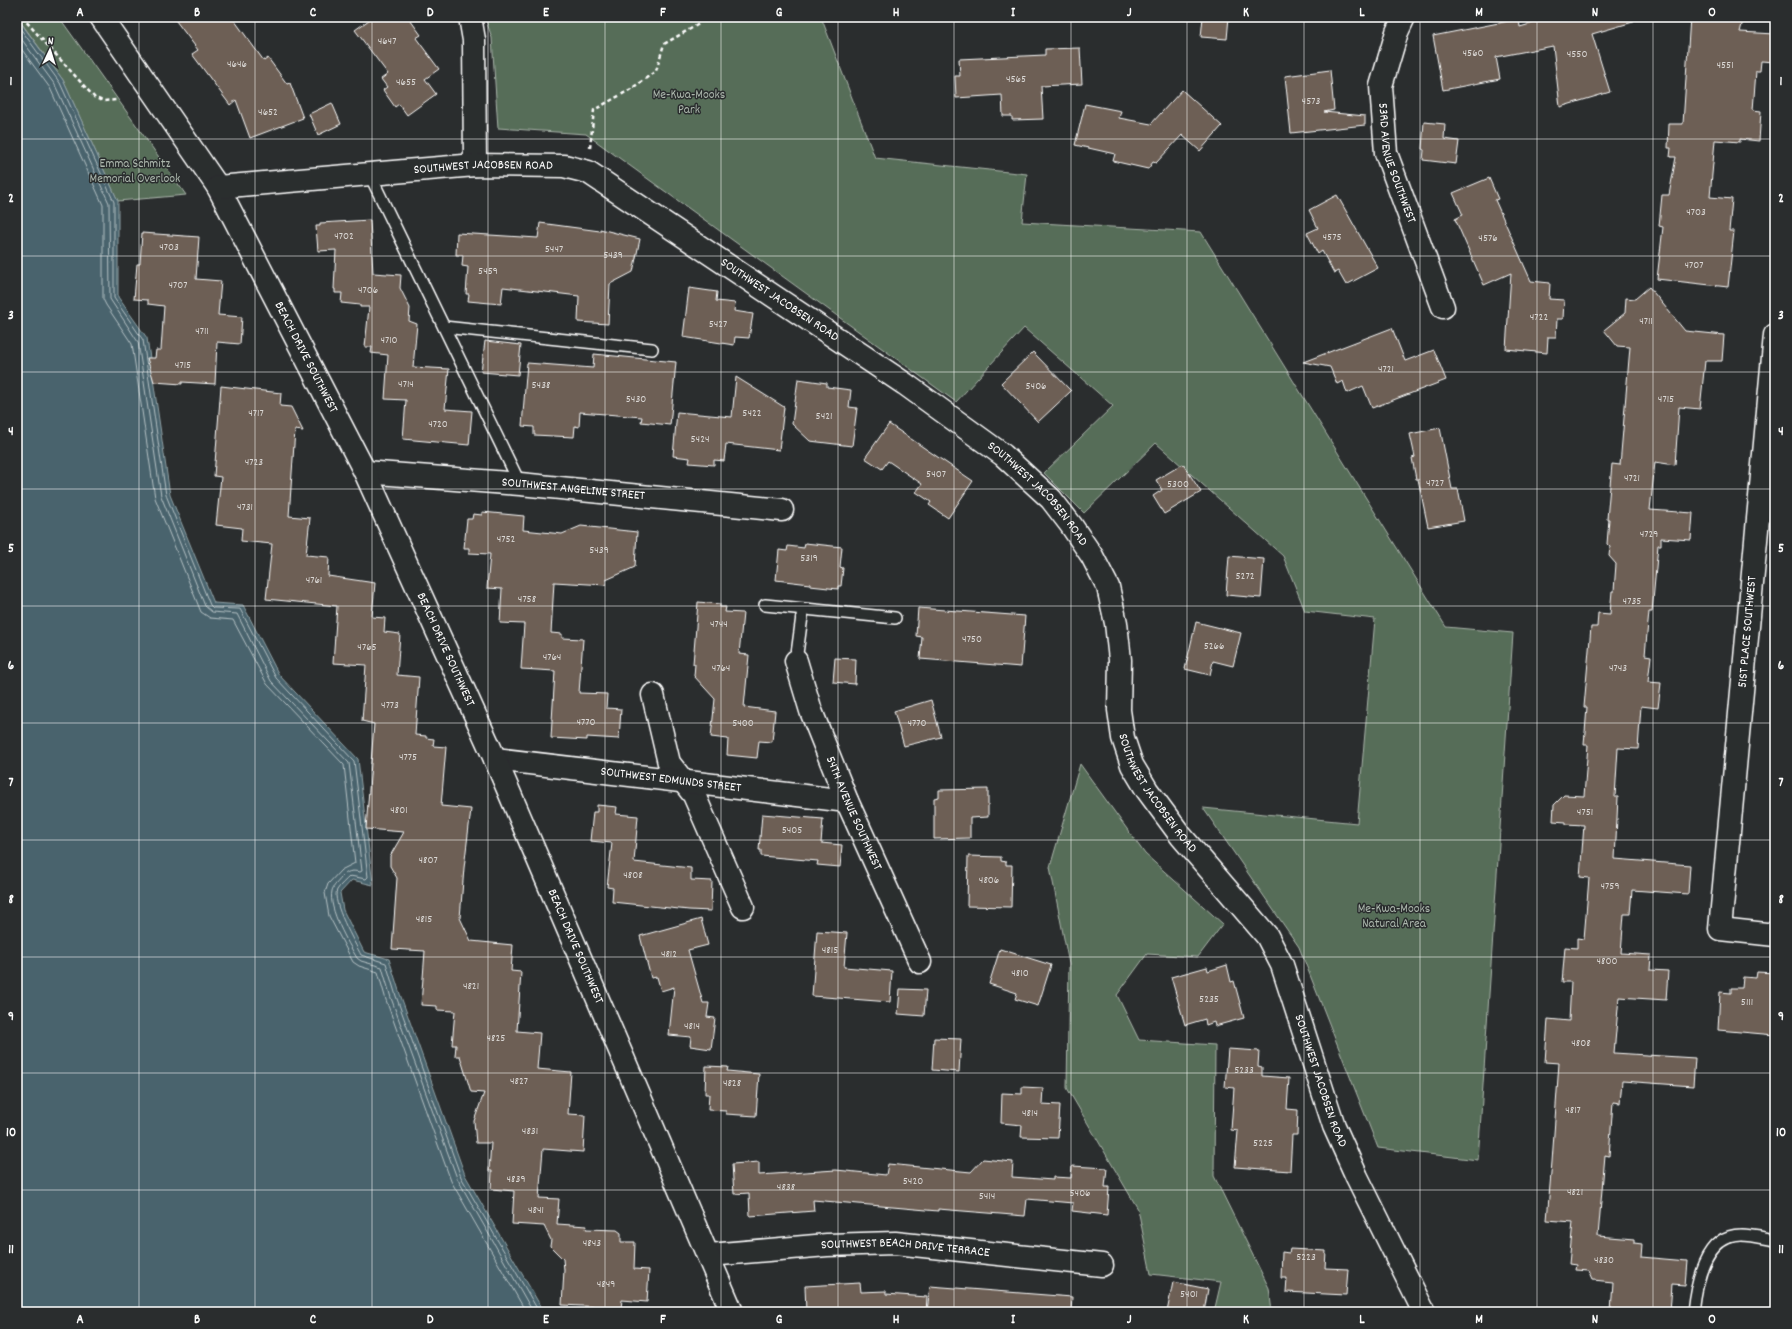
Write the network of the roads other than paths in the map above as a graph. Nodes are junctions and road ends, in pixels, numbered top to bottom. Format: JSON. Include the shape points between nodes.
{"nodes":[{"id":1,"x":101,"y":17,"type":"edge"},
{"id":2,"x":470,"y":17,"type":"edge"},
{"id":3,"x":1404,"y":17,"type":"edge"},
{"id":4,"x":476,"y":165,"type":"junction"},
{"id":5,"x":370,"y":175,"type":"junction"},
{"id":6,"x":218,"y":187,"type":"junction"},
{"id":7,"x":1443,"y":307,"type":"dead end"},
{"id":8,"x":444,"y":327,"type":"junction"},
{"id":9,"x":1775,"y":334,"type":"edge"},
{"id":10,"x":652,"y":349,"type":"dead end"},
{"id":11,"x":365,"y":472,"type":"junction"},
{"id":12,"x":520,"y":484,"type":"junction"},
{"id":13,"x":782,"y":510,"type":"dead end"},
{"id":14,"x":765,"y":606,"type":"dead end"},
{"id":15,"x":803,"y":609,"type":"junction"},
{"id":16,"x":895,"y":618,"type":"dead end"},
{"id":17,"x":796,"y":661,"type":"joint"},
{"id":18,"x":653,"y":695,"type":"dead end"},
{"id":19,"x":495,"y":759,"type":"junction"},
{"id":20,"x":683,"y":780,"type":"junction"},
{"id":21,"x":847,"y":801,"type":"junction"},
{"id":22,"x":743,"y":907,"type":"dead end"},
{"id":23,"x":1775,"y":935,"type":"edge"},
{"id":24,"x":920,"y":962,"type":"dead end"},
{"id":25,"x":1775,"y":1240,"type":"edge"},
{"id":26,"x":709,"y":1255,"type":"junction"},
{"id":27,"x":1102,"y":1264,"type":"dead end"},
{"id":28,"x":732,"y":1312,"type":"edge"},
{"id":29,"x":1424,"y":1312,"type":"edge"},
{"id":30,"x":1693,"y":1312,"type":"edge"}],
"edges":[{"from":1,"to":6,"type":"street","name":"BEACH DRIVE SOUTHWEST"},
{"from":2,"to":4,"type":"street","via":[[474,40]]},
{"from":3,"to":7,"type":"street","name":"53RD AVENUE SOUTHWEST","via":[[1381,86],[1386,153]]},
{"from":4,"to":5,"type":"street","name":"SOUTHWEST JACOBSEN ROAD"},
{"from":4,"to":29,"type":"street","name":"SOUTHWEST JACOBSEN ROAD","via":[[557,166],[588,172],[905,384],[1003,456],[1051,499],[1092,556],[1108,587],[1116,623],[1120,660],[1119,710],[1123,738],[1132,765],[1181,836],[1270,942],[1282,965],[1334,1126]]},
{"from":5,"to":6,"type":"street","name":"SOUTHWEST JACOBSEN ROAD"},
{"from":5,"to":8,"type":"lane"},
{"from":6,"to":11,"type":"street","name":"BEACH DRIVE SOUTHWEST"},
{"from":8,"to":10,"type":"lane"},
{"from":8,"to":12,"type":"lane"},
{"from":9,"to":23,"type":"street","name":"51ST PLACE SOUTHWEST","via":[[1720,929]]},
{"from":11,"to":12,"type":"street","name":"SOUTHWEST ANGELINE STREET"},
{"from":11,"to":19,"type":"street","name":"BEACH DRIVE SOUTHWEST"},
{"from":12,"to":13,"type":"street","name":"SOUTHWEST ANGELINE STREET"},
{"from":14,"to":15,"type":"lane"},
{"from":15,"to":16,"type":"lane"},
{"from":15,"to":17,"type":"lane"},
{"from":17,"to":21,"type":"street","name":"54TH AVENUE SOUTHWEST","via":[[811,711]]},
{"from":18,"to":20,"type":"street","via":[[669,763]]},
{"from":19,"to":20,"type":"street","name":"SOUTHWEST EDMUNDS STREET"},
{"from":19,"to":26,"type":"street","name":"BEACH DRIVE SOUTHWEST"},
{"from":20,"to":21,"type":"street","name":"SOUTHWEST EDMUNDS STREET"},
{"from":20,"to":22,"type":"street","via":[[694,795]]},
{"from":21,"to":24,"type":"street","name":"54TH AVENUE SOUTHWEST"},
{"from":25,"to":30,"type":"lane","via":[[1740,1235],[1725,1238],[1712,1249],[1702,1269]]},
{"from":26,"to":27,"type":"street","name":"SOUTHWEST BEACH DRIVE TERRACE","via":[[827,1245],[894,1243]]},
{"from":26,"to":28,"type":"street","name":"BEACH DRIVE SOUTHWEST"}]}
